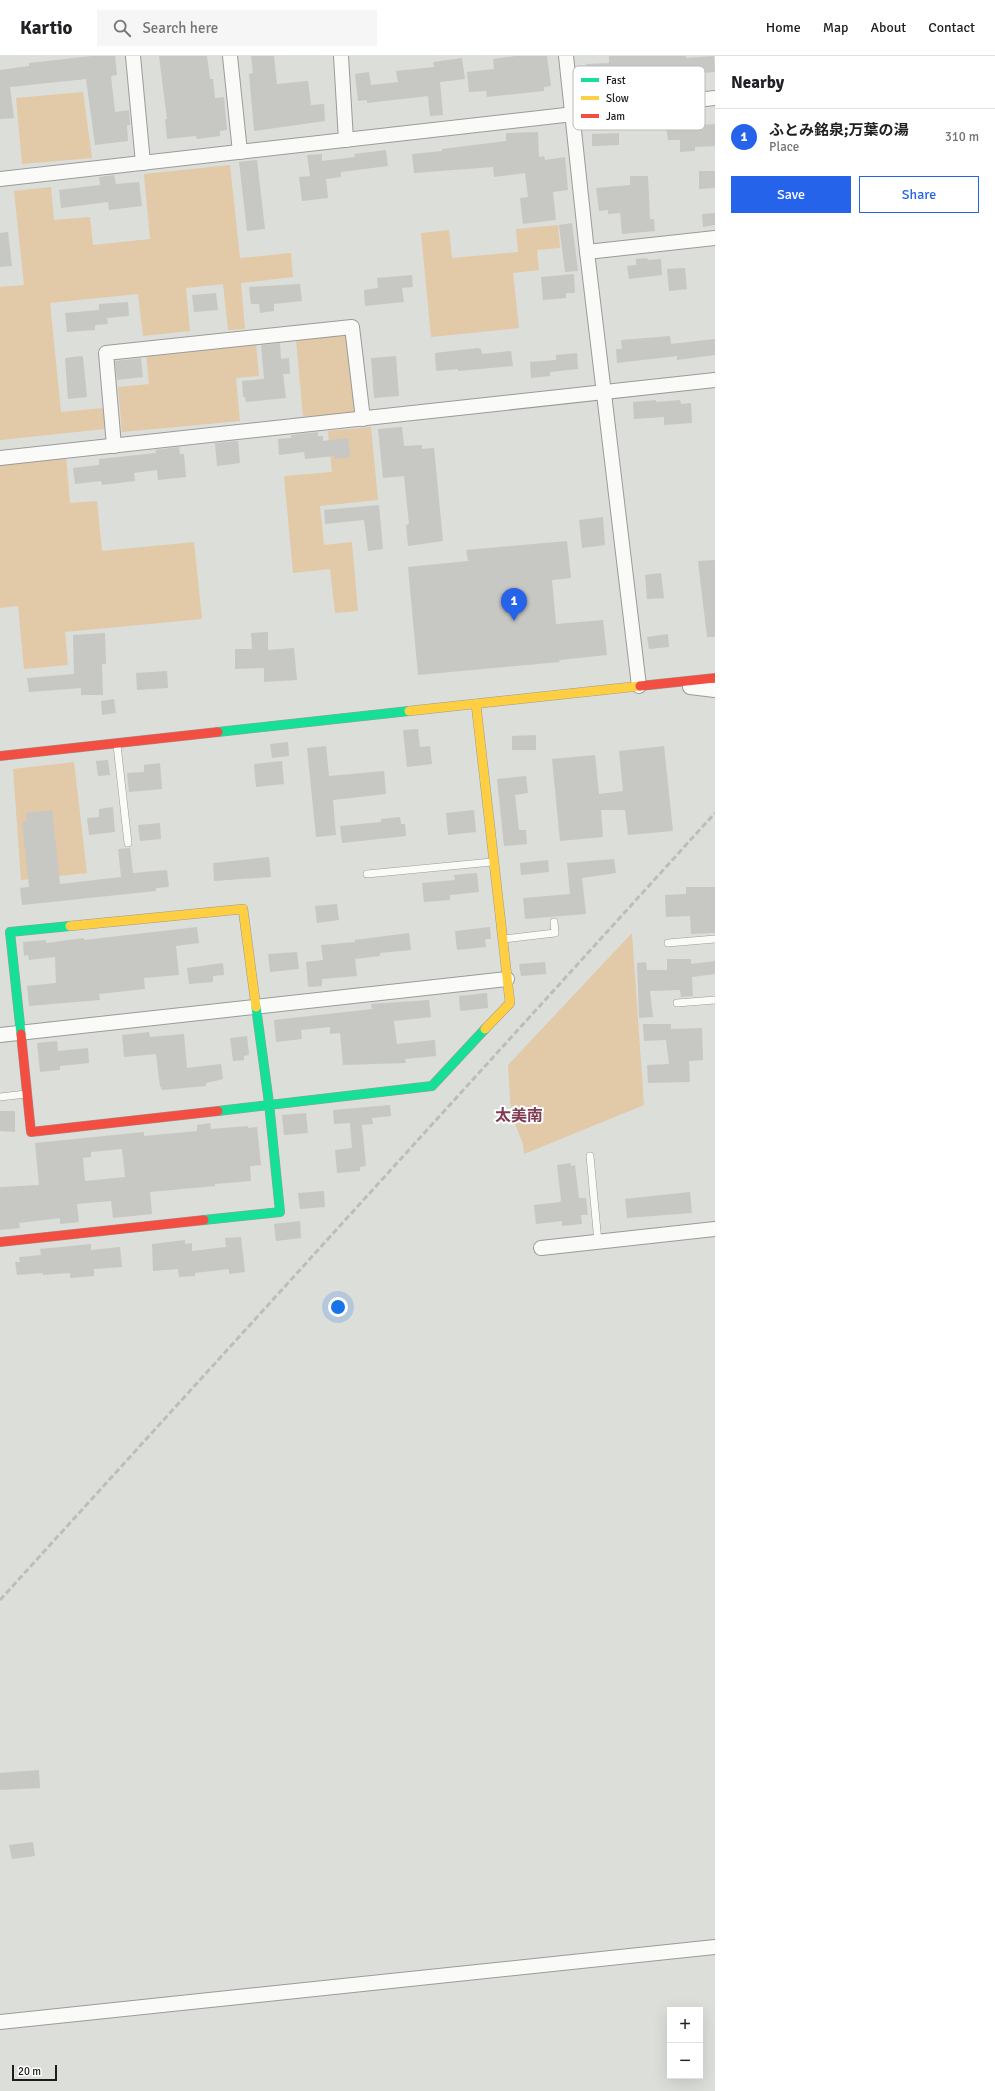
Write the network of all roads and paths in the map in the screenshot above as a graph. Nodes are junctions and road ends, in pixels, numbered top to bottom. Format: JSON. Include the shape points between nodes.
{"nodes":[{"id":1,"x":133,"y":56,"type":"edge"},
{"id":2,"x":230,"y":56,"type":"edge"},
{"id":3,"x":341,"y":56,"type":"edge"},
{"id":4,"x":566,"y":56,"type":"edge"},
{"id":5,"x":715,"y":98,"type":"edge"},
{"id":6,"x":705,"y":99,"type":"edge"},
{"id":7,"x":572,"y":114,"type":"junction"},
{"id":8,"x":573,"y":123,"type":"edge"},
{"id":9,"x":574,"y":130,"type":"edge"},
{"id":10,"x":346,"y":140,"type":"junction"},
{"id":11,"x":240,"y":152,"type":"junction"},
{"id":12,"x":143,"y":163,"type":"junction"},
{"id":13,"x":0,"y":180,"type":"edge"},
{"id":14,"x":715,"y":238,"type":"edge"},
{"id":15,"x":587,"y":252,"type":"junction"},
{"id":16,"x":715,"y":380,"type":"edge"},
{"id":17,"x":605,"y":392,"type":"junction"},
{"id":18,"x":363,"y":419,"type":"junction"},
{"id":19,"x":114,"y":446,"type":"junction"},
{"id":20,"x":0,"y":458,"type":"edge"},
{"id":21,"x":715,"y":678,"type":"edge"},
{"id":22,"x":658,"y":684,"type":"junction"},
{"id":23,"x":639,"y":686,"type":"junction"},
{"id":24,"x":715,"y":690,"type":"edge"},
{"id":25,"x":476,"y":704,"type":"junction"},
{"id":26,"x":117,"y":743,"type":"junction"},
{"id":27,"x":0,"y":756,"type":"edge"},
{"id":28,"x":128,"y":843,"type":"dead end"},
{"id":29,"x":494,"y":862,"type":"junction"},
{"id":30,"x":367,"y":874,"type":"dead end"},
{"id":31,"x":554,"y":922,"type":"dead end"},
{"id":32,"x":503,"y":939,"type":"junction"},
{"id":33,"x":715,"y":939,"type":"edge"},
{"id":34,"x":668,"y":943,"type":"dead end"},
{"id":35,"x":507,"y":979,"type":"junction"},
{"id":36,"x":715,"y":1000,"type":"edge"},
{"id":37,"x":677,"y":1003,"type":"dead end"},
{"id":38,"x":255,"y":1007,"type":"junction"},
{"id":39,"x":21,"y":1033,"type":"junction"},
{"id":40,"x":0,"y":1035,"type":"edge"},
{"id":41,"x":27,"y":1094,"type":"junction"},
{"id":42,"x":0,"y":1097,"type":"edge"},
{"id":43,"x":269,"y":1103,"type":"junction"},
{"id":44,"x":590,"y":1156,"type":"dead end"},
{"id":45,"x":715,"y":1229,"type":"edge"},
{"id":46,"x":0,"y":1242,"type":"edge"},
{"id":47,"x":598,"y":1242,"type":"junction"},
{"id":48,"x":541,"y":1248,"type":"dead end"},
{"id":49,"x":715,"y":1947,"type":"edge"},
{"id":50,"x":0,"y":2022,"type":"edge"}],
"edges":[{"from":1,"to":12,"type":"street"},
{"from":2,"to":11,"type":"street"},
{"from":3,"to":10,"type":"street"},
{"from":4,"to":7,"type":"street"},
{"from":5,"to":6,"type":"street"},
{"from":7,"to":8,"type":"street"},
{"from":7,"to":10,"type":"street"},
{"from":9,"to":15,"type":"street"},
{"from":10,"to":11,"type":"street"},
{"from":11,"to":12,"type":"street"},
{"from":12,"to":13,"type":"street"},
{"from":14,"to":15,"type":"street"},
{"from":15,"to":17,"type":"street"},
{"from":16,"to":17,"type":"street"},
{"from":17,"to":18,"type":"street"},
{"from":17,"to":23,"type":"street"},
{"from":18,"to":19,"type":"street"},
{"from":18,"to":19,"type":"street","via":[[352,327],[106,353]]},
{"from":19,"to":20,"type":"street"},
{"from":21,"to":22,"type":"street"},
{"from":22,"to":23,"type":"street"},
{"from":22,"to":24,"type":"street"},
{"from":23,"to":25,"type":"street"},
{"from":25,"to":26,"type":"street"},
{"from":25,"to":29,"type":"street"},
{"from":26,"to":27,"type":"street"},
{"from":26,"to":28,"type":"lane"},
{"from":29,"to":30,"type":"lane"},
{"from":29,"to":32,"type":"street"},
{"from":31,"to":32,"type":"lane","via":[[555,933]]},
{"from":32,"to":35,"type":"street"},
{"from":33,"to":34,"type":"lane"},
{"from":35,"to":38,"type":"street"},
{"from":35,"to":43,"type":"street","via":[[510,1002],[432,1086]]},
{"from":36,"to":37,"type":"lane"},
{"from":38,"to":39,"type":"street"},
{"from":38,"to":39,"type":"street","via":[[243,909],[10,932]]},
{"from":38,"to":43,"type":"street"},
{"from":39,"to":40,"type":"street"},
{"from":39,"to":41,"type":"street"},
{"from":41,"to":42,"type":"lane"},
{"from":41,"to":43,"type":"street","via":[[31,1132]]},
{"from":43,"to":46,"type":"street","via":[[280,1212]]},
{"from":44,"to":47,"type":"lane"},
{"from":45,"to":47,"type":"street"},
{"from":47,"to":48,"type":"street"},
{"from":49,"to":50,"type":"street"}]}
